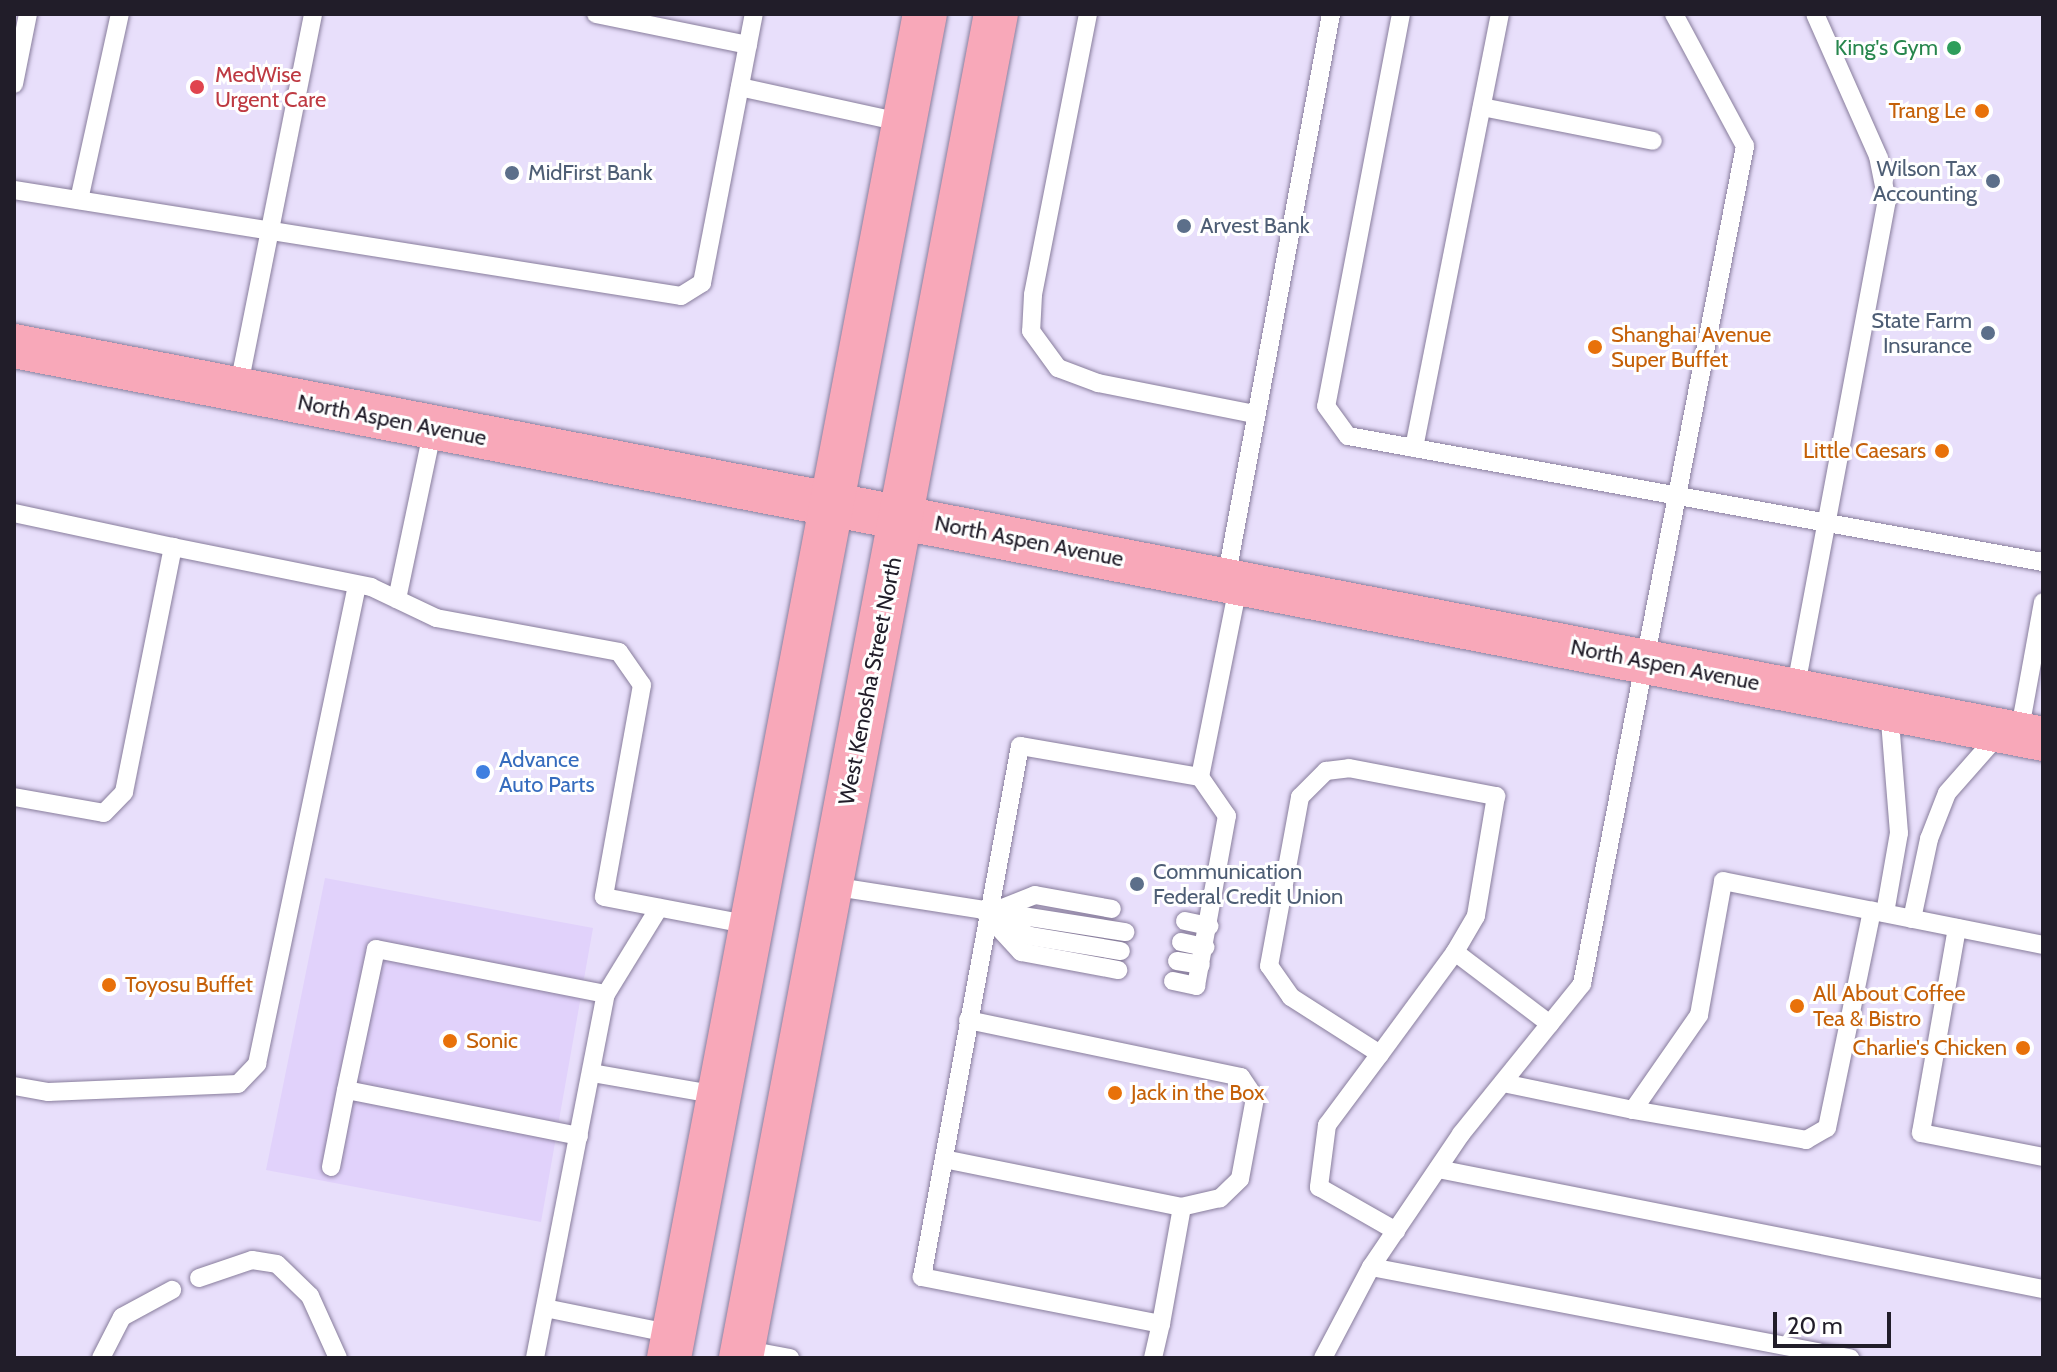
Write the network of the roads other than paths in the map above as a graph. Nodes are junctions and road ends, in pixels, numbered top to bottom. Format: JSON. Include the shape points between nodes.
{"nodes":[{"id":1,"x":28,"y":14,"type":"edge"},
{"id":2,"x":120,"y":14,"type":"edge"},
{"id":3,"x":313,"y":14,"type":"edge"},
{"id":4,"x":596,"y":14,"type":"edge"},
{"id":5,"x":754,"y":14,"type":"edge"},
{"id":6,"x":925,"y":14,"type":"edge"},
{"id":7,"x":996,"y":14,"type":"edge"},
{"id":8,"x":1088,"y":14,"type":"edge"},
{"id":9,"x":1331,"y":14,"type":"edge"},
{"id":10,"x":1401,"y":14,"type":"edge"},
{"id":11,"x":1500,"y":14,"type":"edge"},
{"id":12,"x":1674,"y":14,"type":"edge"},
{"id":13,"x":1815,"y":14,"type":"edge"},
{"id":14,"x":748,"y":45,"type":"junction"},
{"id":15,"x":14,"y":84,"type":"edge"},
{"id":16,"x":740,"y":87,"type":"junction"},
{"id":17,"x":1482,"y":107,"type":"junction"},
{"id":18,"x":905,"y":123,"type":"junction"},
{"id":19,"x":1653,"y":141,"type":"dead end"},
{"id":20,"x":14,"y":190,"type":"edge"},
{"id":21,"x":79,"y":200,"type":"junction"},
{"id":22,"x":271,"y":232,"type":"junction"},
{"id":23,"x":14,"y":346,"type":"edge"},
{"id":24,"x":238,"y":390,"type":"junction"},
{"id":25,"x":1255,"y":414,"type":"junction"},
{"id":26,"x":433,"y":428,"type":"junction"},
{"id":27,"x":1414,"y":448,"type":"junction"},
{"id":28,"x":1676,"y":495,"type":"junction"},
{"id":29,"x":833,"y":504,"type":"junction"},
{"id":30,"x":14,"y":513,"type":"edge"},
{"id":31,"x":901,"y":517,"type":"junction"},
{"id":32,"x":1826,"y":523,"type":"junction"},
{"id":33,"x":173,"y":547,"type":"junction"},
{"id":34,"x":2043,"y":562,"type":"edge"},
{"id":35,"x":1233,"y":580,"type":"junction"},
{"id":36,"x":357,"y":585,"type":"junction"},
{"id":37,"x":397,"y":599,"type":"junction"},
{"id":38,"x":2043,"y":602,"type":"edge"},
{"id":39,"x":1644,"y":661,"type":"junction"},
{"id":40,"x":1795,"y":691,"type":"junction"},
{"id":41,"x":1889,"y":709,"type":"junction"},
{"id":42,"x":2021,"y":735,"type":"edge"},
{"id":43,"x":1200,"y":777,"type":"junction"},
{"id":44,"x":14,"y":797,"type":"edge"},
{"id":45,"x":831,"y":886,"type":"junction"},
{"id":46,"x":659,"y":908,"type":"junction"},
{"id":47,"x":1112,"y":909,"type":"dead end"},
{"id":48,"x":1878,"y":912,"type":"junction"},
{"id":49,"x":986,"y":914,"type":"junction"},
{"id":50,"x":1912,"y":919,"type":"junction"},
{"id":51,"x":1185,"y":921,"type":"dead end"},
{"id":52,"x":751,"y":925,"type":"junction"},
{"id":53,"x":1209,"y":926,"type":"junction"},
{"id":54,"x":1957,"y":928,"type":"junction"},
{"id":55,"x":1125,"y":932,"type":"dead end"},
{"id":56,"x":2043,"y":945,"type":"edge"},
{"id":57,"x":1121,"y":951,"type":"dead end"},
{"id":58,"x":1179,"y":952,"type":"dead end"},
{"id":59,"x":1455,"y":952,"type":"junction"},
{"id":60,"x":1203,"y":956,"type":"junction"},
{"id":61,"x":1118,"y":970,"type":"dead end"},
{"id":62,"x":1173,"y":981,"type":"dead end"},
{"id":63,"x":606,"y":994,"type":"junction"},
{"id":64,"x":968,"y":1020,"type":"junction"},
{"id":65,"x":1550,"y":1024,"type":"junction"},
{"id":66,"x":1380,"y":1054,"type":"junction"},
{"id":67,"x":592,"y":1073,"type":"junction"},
{"id":68,"x":1503,"y":1083,"type":"junction"},
{"id":69,"x":14,"y":1086,"type":"edge"},
{"id":70,"x":346,"y":1090,"type":"junction"},
{"id":71,"x":718,"y":1095,"type":"junction"},
{"id":72,"x":1633,"y":1110,"type":"junction"},
{"id":73,"x":579,"y":1136,"type":"junction"},
{"id":74,"x":2043,"y":1157,"type":"edge"},
{"id":75,"x":944,"y":1159,"type":"junction"},
{"id":76,"x":331,"y":1167,"type":"dead end"},
{"id":77,"x":1438,"y":1169,"type":"junction"},
{"id":78,"x":1182,"y":1207,"type":"junction"},
{"id":79,"x":1396,"y":1231,"type":"junction"},
{"id":80,"x":1371,"y":1267,"type":"junction"},
{"id":81,"x":199,"y":1278,"type":"dead end"},
{"id":82,"x":2043,"y":1289,"type":"edge"},
{"id":83,"x":172,"y":1290,"type":"dead end"},
{"id":84,"x":545,"y":1308,"type":"junction"},
{"id":85,"x":1161,"y":1324,"type":"junction"},
{"id":86,"x":671,"y":1346,"type":"edge"},
{"id":87,"x":742,"y":1353,"type":"edge"},
{"id":88,"x":101,"y":1358,"type":"edge"},
{"id":89,"x":338,"y":1358,"type":"edge"},
{"id":90,"x":535,"y":1358,"type":"edge"},
{"id":91,"x":790,"y":1358,"type":"edge"},
{"id":92,"x":1153,"y":1358,"type":"edge"},
{"id":93,"x":1324,"y":1358,"type":"edge"},
{"id":94,"x":1850,"y":1358,"type":"edge"}],
"edges":[{"from":1,"to":15,"type":"lane"},
{"from":2,"to":21,"type":"lane"},
{"from":3,"to":22,"type":"lane"},
{"from":4,"to":14,"type":"lane"},
{"from":5,"to":14,"type":"lane"},
{"from":6,"to":18,"type":"main road"},
{"from":7,"to":31,"type":"main road","name":"West Kenosha Street North"},
{"from":8,"to":25,"type":"lane","via":[[1033,295],[1031,331],[1058,368],[1098,383]]},
{"from":9,"to":25,"type":"lane"},
{"from":10,"to":27,"type":"lane","via":[[1326,406],[1348,436]]},
{"from":11,"to":17,"type":"lane"},
{"from":12,"to":28,"type":"lane","via":[[1745,146]]},
{"from":13,"to":32,"type":"lane","via":[[1878,156],[1887,201]]},
{"from":14,"to":16,"type":"lane"},
{"from":16,"to":18,"type":"lane"},
{"from":16,"to":22,"type":"lane","via":[[702,283],[681,296]]},
{"from":17,"to":19,"type":"lane"},
{"from":17,"to":27,"type":"lane"},
{"from":18,"to":29,"type":"main road"},
{"from":20,"to":21,"type":"lane"},
{"from":21,"to":22,"type":"lane"},
{"from":22,"to":24,"type":"lane"},
{"from":23,"to":24,"type":"main road","name":"North Aspen Avenue"},
{"from":24,"to":26,"type":"main road","name":"North Aspen Avenue"},
{"from":25,"to":35,"type":"lane"},
{"from":26,"to":29,"type":"main road","name":"North Aspen Avenue"},
{"from":26,"to":37,"type":"lane"},
{"from":27,"to":28,"type":"lane"},
{"from":28,"to":32,"type":"lane"},
{"from":28,"to":39,"type":"lane"},
{"from":29,"to":31,"type":"main road","name":"North Aspen Avenue"},
{"from":29,"to":52,"type":"main road"},
{"from":30,"to":33,"type":"lane"},
{"from":31,"to":35,"type":"main road","name":"North Aspen Avenue"},
{"from":31,"to":45,"type":"main road","name":"West Kenosha Street North"},
{"from":32,"to":34,"type":"lane"},
{"from":32,"to":40,"type":"lane"},
{"from":33,"to":36,"type":"lane"},
{"from":33,"to":44,"type":"lane","via":[[124,792],[104,813]]},
{"from":35,"to":39,"type":"main road","name":"North Aspen Avenue"},
{"from":35,"to":43,"type":"lane"},
{"from":36,"to":37,"type":"lane"},
{"from":36,"to":69,"type":"lane","via":[[257,1064],[238,1084],[48,1092]]},
{"from":37,"to":46,"type":"lane","via":[[436,618],[619,652],[642,685],[604,897]]},
{"from":38,"to":42,"type":"lane"},
{"from":39,"to":40,"type":"main road","name":"North Aspen Avenue"},
{"from":39,"to":65,"type":"lane","via":[[1582,984]]},
{"from":40,"to":41,"type":"main road","name":"North Aspen Avenue"},
{"from":41,"to":42,"type":"main road","name":"North Aspen Avenue"},
{"from":41,"to":48,"type":"lane","via":[[1899,833]]},
{"from":42,"to":50,"type":"lane","via":[[1947,793],[1929,839]]},
{"from":43,"to":49,"type":"lane","via":[[1020,746]]},
{"from":43,"to":53,"type":"lane","via":[[1227,816]]},
{"from":45,"to":49,"type":"lane"},
{"from":45,"to":87,"type":"main road","name":"West Kenosha Street North"},
{"from":46,"to":52,"type":"lane"},
{"from":46,"to":63,"type":"lane"},
{"from":47,"to":49,"type":"lane","via":[[1035,895]]},
{"from":48,"to":50,"type":"lane"},
{"from":48,"to":72,"type":"lane","via":[[1723,881],[1699,1015]]},
{"from":48,"to":72,"type":"lane","via":[[1827,1128],[1806,1140]]},
{"from":49,"to":55,"type":"lane"},
{"from":49,"to":57,"type":"lane","via":[[1030,936]]},
{"from":49,"to":61,"type":"lane","via":[[1021,952]]},
{"from":49,"to":64,"type":"lane"},
{"from":50,"to":54,"type":"lane"},
{"from":51,"to":53,"type":"lane"},
{"from":52,"to":71,"type":"main road"},
{"from":53,"to":60,"type":"lane"},
{"from":54,"to":56,"type":"lane"},
{"from":54,"to":74,"type":"lane","via":[[1921,1133]]},
{"from":58,"to":60,"type":"lane"},
{"from":59,"to":65,"type":"lane"},
{"from":59,"to":66,"type":"lane"},
{"from":59,"to":66,"type":"lane","via":[[1476,916],[1496,796],[1349,768],[1326,771],[1300,797],[1269,966],[1291,997]]},
{"from":60,"to":62,"type":"lane","via":[[1196,986]]},
{"from":63,"to":67,"type":"lane"},
{"from":63,"to":70,"type":"lane","via":[[376,949]]},
{"from":64,"to":75,"type":"lane"},
{"from":64,"to":78,"type":"lane","via":[[1241,1077],[1255,1098],[1240,1179],[1220,1198]]},
{"from":65,"to":68,"type":"lane"},
{"from":66,"to":79,"type":"lane","via":[[1327,1125],[1319,1187]]},
{"from":67,"to":71,"type":"lane"},
{"from":67,"to":73,"type":"lane"},
{"from":68,"to":72,"type":"lane"},
{"from":68,"to":77,"type":"lane"},
{"from":70,"to":73,"type":"lane"},
{"from":70,"to":76,"type":"lane"},
{"from":71,"to":86,"type":"main road"},
{"from":73,"to":84,"type":"lane"},
{"from":75,"to":78,"type":"lane"},
{"from":75,"to":85,"type":"lane","via":[[922,1277]]},
{"from":77,"to":79,"type":"lane"},
{"from":77,"to":82,"type":"lane"},
{"from":78,"to":85,"type":"lane"},
{"from":79,"to":80,"type":"lane"},
{"from":80,"to":93,"type":"lane"},
{"from":80,"to":94,"type":"lane"},
{"from":81,"to":89,"type":"lane","via":[[252,1260],[277,1264],[310,1296]]},
{"from":83,"to":88,"type":"lane","via":[[122,1317]]},
{"from":84,"to":86,"type":"lane"},
{"from":84,"to":90,"type":"lane"},
{"from":85,"to":92,"type":"lane"},
{"from":86,"to":87,"type":"main road"},
{"from":87,"to":91,"type":"lane"}]}
